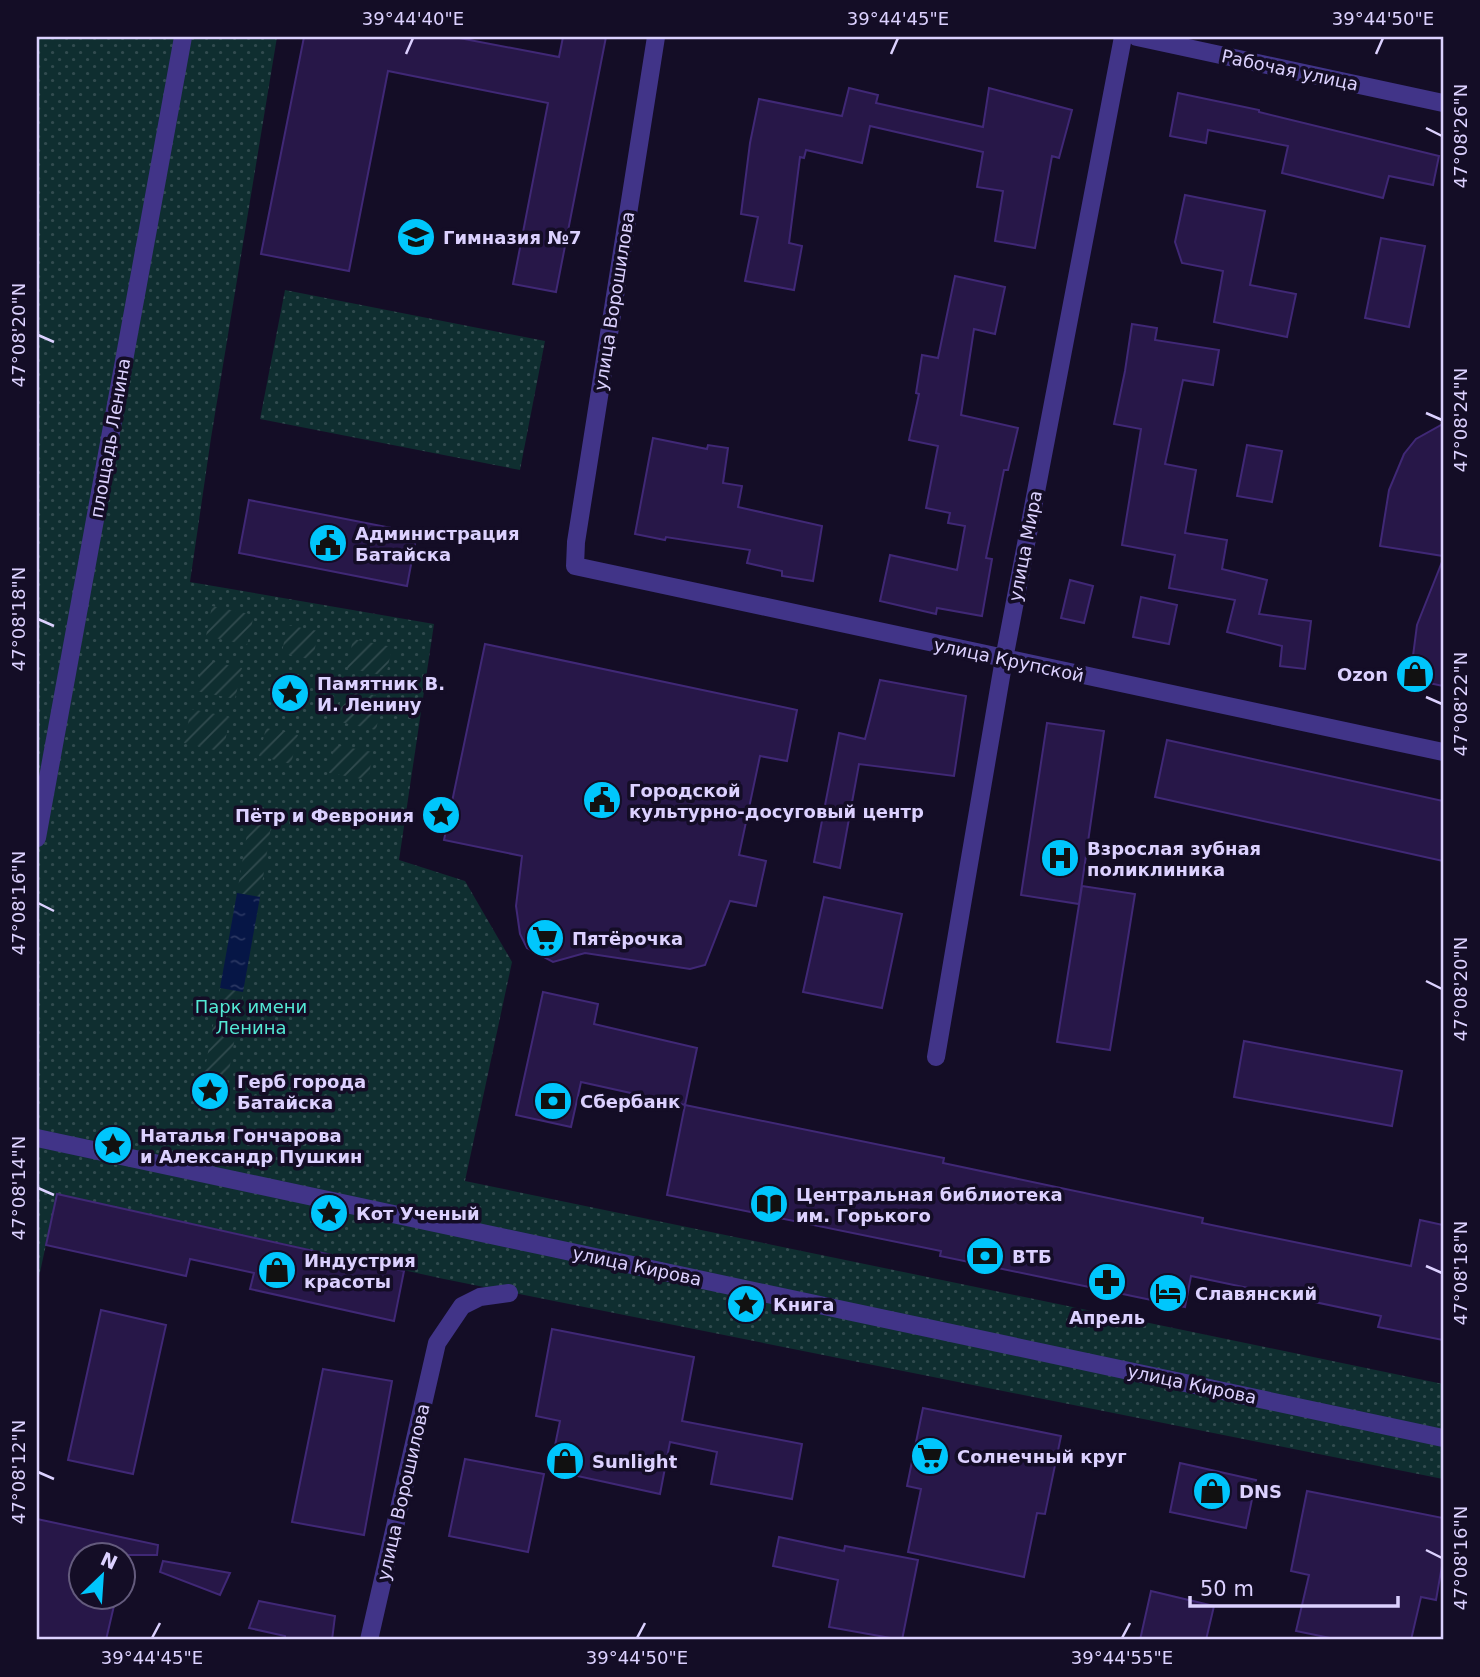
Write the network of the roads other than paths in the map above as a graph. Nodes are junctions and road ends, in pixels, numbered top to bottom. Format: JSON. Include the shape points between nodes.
{"nodes":[{"id":1,"x":183,"y":37,"type":"edge"},
{"id":2,"x":656,"y":37,"type":"edge"},
{"id":3,"x":1123,"y":37,"type":"edge"},
{"id":4,"x":1138,"y":37,"type":"edge"},
{"id":5,"x":1443,"y":103,"type":"edge"},
{"id":6,"x":575,"y":566,"type":"joint"},
{"id":7,"x":1004,"y":659,"type":"junction"},
{"id":8,"x":1443,"y":752,"type":"edge"},
{"id":9,"x":37,"y":838,"type":"edge"},
{"id":10,"x":936,"y":1057,"type":"dead end"},
{"id":11,"x":37,"y":1138,"type":"edge"},
{"id":12,"x":509,"y":1293,"type":"dead end"},
{"id":13,"x":1443,"y":1438,"type":"edge"},
{"id":14,"x":369,"y":1640,"type":"edge"}],
"edges":[{"from":1,"to":9,"type":"street","name":"площадь Ленина"},
{"from":2,"to":6,"type":"street","name":"улица Ворошилова"},
{"from":3,"to":7,"type":"street","name":"улица Мира"},
{"from":4,"to":5,"type":"street","name":"Рабочая улица"},
{"from":6,"to":7,"type":"street","name":"улица Крупской"},
{"from":7,"to":8,"type":"street","name":"улица Крупской"},
{"from":7,"to":10,"type":"street","name":"улица Мира"},
{"from":11,"to":13,"type":"street","name":"улица Кирова"},
{"from":12,"to":14,"type":"street","name":"улица Ворошилова","via":[[480,1297],[462,1306],[437,1343]]}]}
